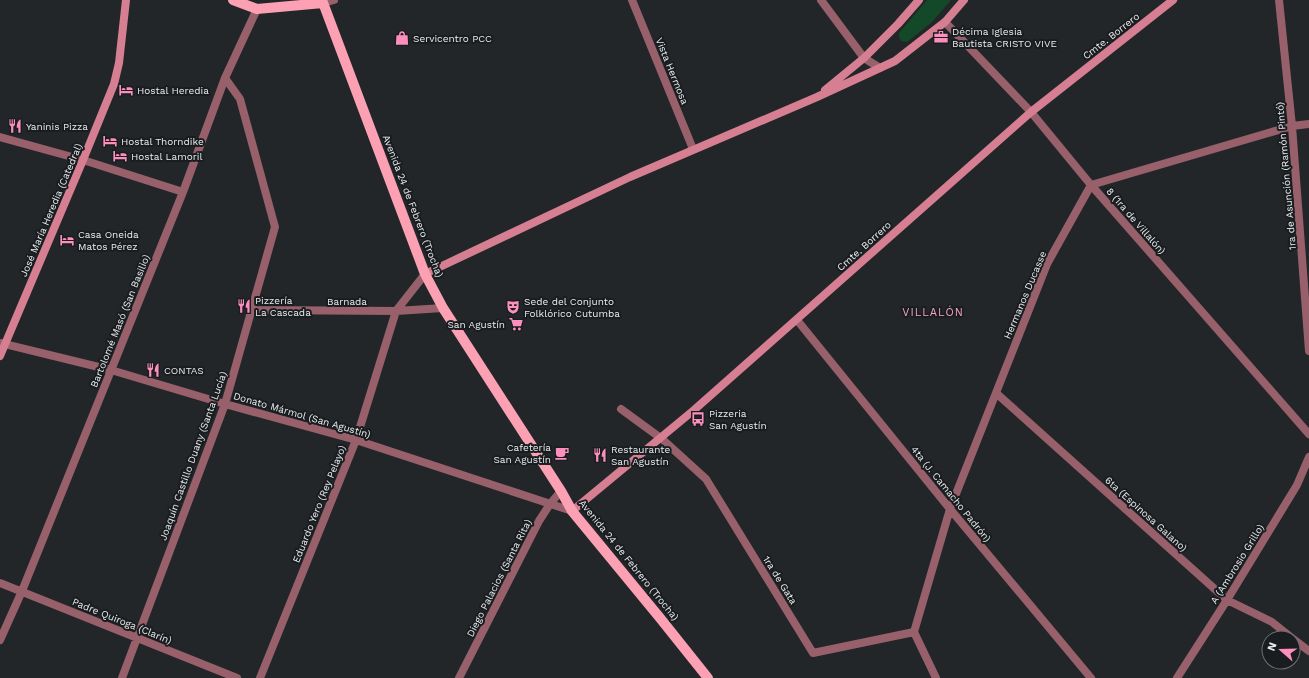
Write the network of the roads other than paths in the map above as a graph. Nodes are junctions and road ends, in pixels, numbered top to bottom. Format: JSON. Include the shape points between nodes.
{"nodes":[{"id":1,"x":126,"y":0,"type":"edge"},
{"id":2,"x":233,"y":0,"type":"edge"},
{"id":3,"x":334,"y":0,"type":"edge"},
{"id":4,"x":632,"y":0,"type":"edge"},
{"id":5,"x":821,"y":0,"type":"edge"},
{"id":6,"x":919,"y":0,"type":"edge"},
{"id":7,"x":964,"y":0,"type":"edge"},
{"id":8,"x":1173,"y":0,"type":"edge"},
{"id":9,"x":1279,"y":0,"type":"edge"},
{"id":10,"x":322,"y":2,"type":"edge"},
{"id":11,"x":257,"y":9,"type":"junction"},
{"id":12,"x":945,"y":22,"type":"junction"},
{"id":13,"x":864,"y":58,"type":"junction"},
{"id":14,"x":880,"y":68,"type":"junction"},
{"id":15,"x":225,"y":78,"type":"junction"},
{"id":16,"x":817,"y":97,"type":"junction"},
{"id":17,"x":1031,"y":112,"type":"junction"},
{"id":18,"x":1309,"y":124,"type":"edge"},
{"id":19,"x":1292,"y":126,"type":"junction"},
{"id":20,"x":0,"y":137,"type":"edge"},
{"id":21,"x":693,"y":149,"type":"junction"},
{"id":22,"x":84,"y":160,"type":"junction"},
{"id":23,"x":1091,"y":185,"type":"junction"},
{"id":24,"x":183,"y":192,"type":"junction"},
{"id":25,"x":424,"y":274,"type":"junction"},
{"id":26,"x":443,"y":308,"type":"junction"},
{"id":27,"x":252,"y":310,"type":"junction"},
{"id":28,"x":396,"y":311,"type":"junction"},
{"id":29,"x":797,"y":320,"type":"junction"},
{"id":30,"x":3,"y":344,"type":"edge"},
{"id":31,"x":1309,"y":350,"type":"edge"},
{"id":32,"x":0,"y":356,"type":"edge"},
{"id":33,"x":111,"y":370,"type":"junction"},
{"id":34,"x":996,"y":393,"type":"junction"},
{"id":35,"x":225,"y":404,"type":"junction"},
{"id":36,"x":621,"y":410,"type":"dead end"},
{"id":37,"x":1309,"y":434,"type":"edge"},
{"id":38,"x":662,"y":438,"type":"junction"},
{"id":39,"x":356,"y":440,"type":"junction"},
{"id":40,"x":1309,"y":457,"type":"edge"},
{"id":41,"x":561,"y":491,"type":"junction"},
{"id":42,"x":550,"y":504,"type":"junction"},
{"id":43,"x":950,"y":509,"type":"junction"},
{"id":44,"x":572,"y":511,"type":"junction"},
{"id":45,"x":0,"y":583,"type":"edge"},
{"id":46,"x":22,"y":591,"type":"junction"},
{"id":47,"x":1227,"y":600,"type":"junction"},
{"id":48,"x":1282,"y":630,"type":"edge"},
{"id":49,"x":914,"y":632,"type":"junction"},
{"id":50,"x":137,"y":638,"type":"junction"},
{"id":51,"x":0,"y":640,"type":"edge"},
{"id":52,"x":1301,"y":645,"type":"edge"},
{"id":53,"x":1309,"y":651,"type":"edge"},
{"id":54,"x":122,"y":678,"type":"edge"},
{"id":55,"x":237,"y":678,"type":"edge"},
{"id":56,"x":260,"y":678,"type":"edge"},
{"id":57,"x":459,"y":678,"type":"edge"},
{"id":58,"x":708,"y":678,"type":"edge"},
{"id":59,"x":936,"y":678,"type":"edge"},
{"id":60,"x":1091,"y":678,"type":"edge"},
{"id":61,"x":1177,"y":678,"type":"edge"}],
"edges":[{"from":1,"to":22,"type":"street","name":"José María Heredia (Catedral)","via":[[114,84]]},
{"from":2,"to":11,"type":"main road"},
{"from":3,"to":10,"type":"street"},
{"from":4,"to":21,"type":"street","name":"Vista Hermosa"},
{"from":5,"to":13,"type":"street"},
{"from":6,"to":13,"type":"street"},
{"from":7,"to":12,"type":"street"},
{"from":8,"to":17,"type":"street","name":"Cmte. Borrero"},
{"from":9,"to":19,"type":"street","name":"1ra de Asunción (Ramón Pintó)"},
{"from":10,"to":11,"type":"main road"},
{"from":10,"to":25,"type":"main road","name":"Avenida 24 de Febrero (Trocha)"},
{"from":11,"to":15,"type":"street","name":"Bartolomé Masó (San Basilio)"},
{"from":12,"to":14,"type":"street","via":[[895,61]]},
{"from":12,"to":17,"type":"street","name":"8 (1ra de Villalón)"},
{"from":13,"to":14,"type":"street"},
{"from":13,"to":16,"type":"street"},
{"from":14,"to":16,"type":"street"},
{"from":15,"to":24,"type":"street","name":"Bartolomé Masó (San Basilio)"},
{"from":15,"to":27,"type":"street","name":"Joaquín Castillo Duany (Santa Lucía)","via":[[240,100],[275,227]]},
{"from":16,"to":21,"type":"street"},
{"from":17,"to":23,"type":"street","name":"8 (1ra de Villalón)"},
{"from":17,"to":29,"type":"street","name":"Cmte. Borrero"},
{"from":18,"to":19,"type":"street"},
{"from":19,"to":23,"type":"street"},
{"from":19,"to":31,"type":"street","name":"1ra de Asunción (Ramón Pintó)"},
{"from":20,"to":22,"type":"street"},
{"from":21,"to":25,"type":"street"},
{"from":22,"to":24,"type":"street"},
{"from":22,"to":30,"type":"street","name":"José María Heredia (Catedral)"},
{"from":23,"to":34,"type":"street","name":"Hermanos Ducasse","via":[[1047,264]]},
{"from":23,"to":37,"type":"street","name":"8 (1ra de Villalón)"},
{"from":24,"to":33,"type":"street","name":"Bartolomé Masó (San Basilio)"},
{"from":25,"to":26,"type":"main road","name":"Avenida 24 de Febrero (Trocha)"},
{"from":25,"to":28,"type":"street","name":"Eduardo Yero (Rey Pelayo)"},
{"from":26,"to":28,"type":"street","name":"Barnada"},
{"from":26,"to":41,"type":"main road","name":"Avenida 24 de Febrero (Trocha)"},
{"from":27,"to":28,"type":"street","name":"Barnada"},
{"from":27,"to":35,"type":"street","name":"Joaquín Castillo Duany (Santa Lucía)"},
{"from":28,"to":39,"type":"street","name":"Eduardo Yero (Rey Pelayo)"},
{"from":29,"to":38,"type":"street","name":"Cmte. Borrero"},
{"from":29,"to":43,"type":"street","name":"4ta (J. Camacho Padrón)"},
{"from":30,"to":32,"type":"street","name":"José María Heredia (Catedral)"},
{"from":30,"to":33,"type":"street","name":"Donato Mármol (San Agustín)"},
{"from":33,"to":35,"type":"street","name":"Donato Mármol (San Agustín)"},
{"from":33,"to":46,"type":"street","name":"Bartolomé Masó (San Basilio)"},
{"from":34,"to":43,"type":"street","name":"Hermanos Ducasse"},
{"from":34,"to":47,"type":"street","name":"6ta (Espinosa Galano)"},
{"from":35,"to":39,"type":"street","name":"Donato Mármol (San Agustín)"},
{"from":35,"to":50,"type":"street","name":"Joaquín Castillo Duany (Santa Lucía)"},
{"from":36,"to":38,"type":"street","name":"1ra de Gata"},
{"from":38,"to":44,"type":"street","name":"Cmte. Borrero"},
{"from":38,"to":49,"type":"street","name":"1ra de Gata","via":[[706,479],[814,653]]},
{"from":39,"to":42,"type":"street","name":"Donato Mármol (San Agustín)"},
{"from":39,"to":56,"type":"street","name":"Eduardo Yero (Rey Pelayo)"},
{"from":40,"to":47,"type":"street","name":"A (Ambrosio Grillo)","via":[[1297,485]]},
{"from":41,"to":42,"type":"street","name":"Diego Palacios (Santa Rita)"},
{"from":41,"to":44,"type":"main road","name":"Avenida 24 de Febrero (Trocha)"},
{"from":42,"to":44,"type":"street","name":"Donato Mármol (San Agustín)"},
{"from":42,"to":57,"type":"street","name":"Diego Palacios (Santa Rita)"},
{"from":43,"to":49,"type":"street","name":"Hermanos Ducasse"},
{"from":43,"to":60,"type":"street","name":"4ta (J. Camacho Padrón)"},
{"from":44,"to":58,"type":"main road","name":"Avenida 24 de Febrero (Trocha)"},
{"from":45,"to":46,"type":"street","name":"Padre Quiroga (Clarín)"},
{"from":46,"to":50,"type":"street","name":"Padre Quiroga (Clarín)"},
{"from":46,"to":51,"type":"street","name":"Bartolomé Masó (San Basilio)"},
{"from":47,"to":48,"type":"street","name":"6ta (Espinosa Galano)","via":[[1272,622]]},
{"from":47,"to":61,"type":"street","name":"A (Ambrosio Grillo)"},
{"from":49,"to":59,"type":"street"},
{"from":50,"to":54,"type":"street","name":"Joaquín Castillo Duany (Santa Lucía)"},
{"from":50,"to":55,"type":"street","name":"Padre Quiroga (Clarín)"},
{"from":52,"to":53,"type":"street","name":"6ta (Espinosa Galano)"}]}
